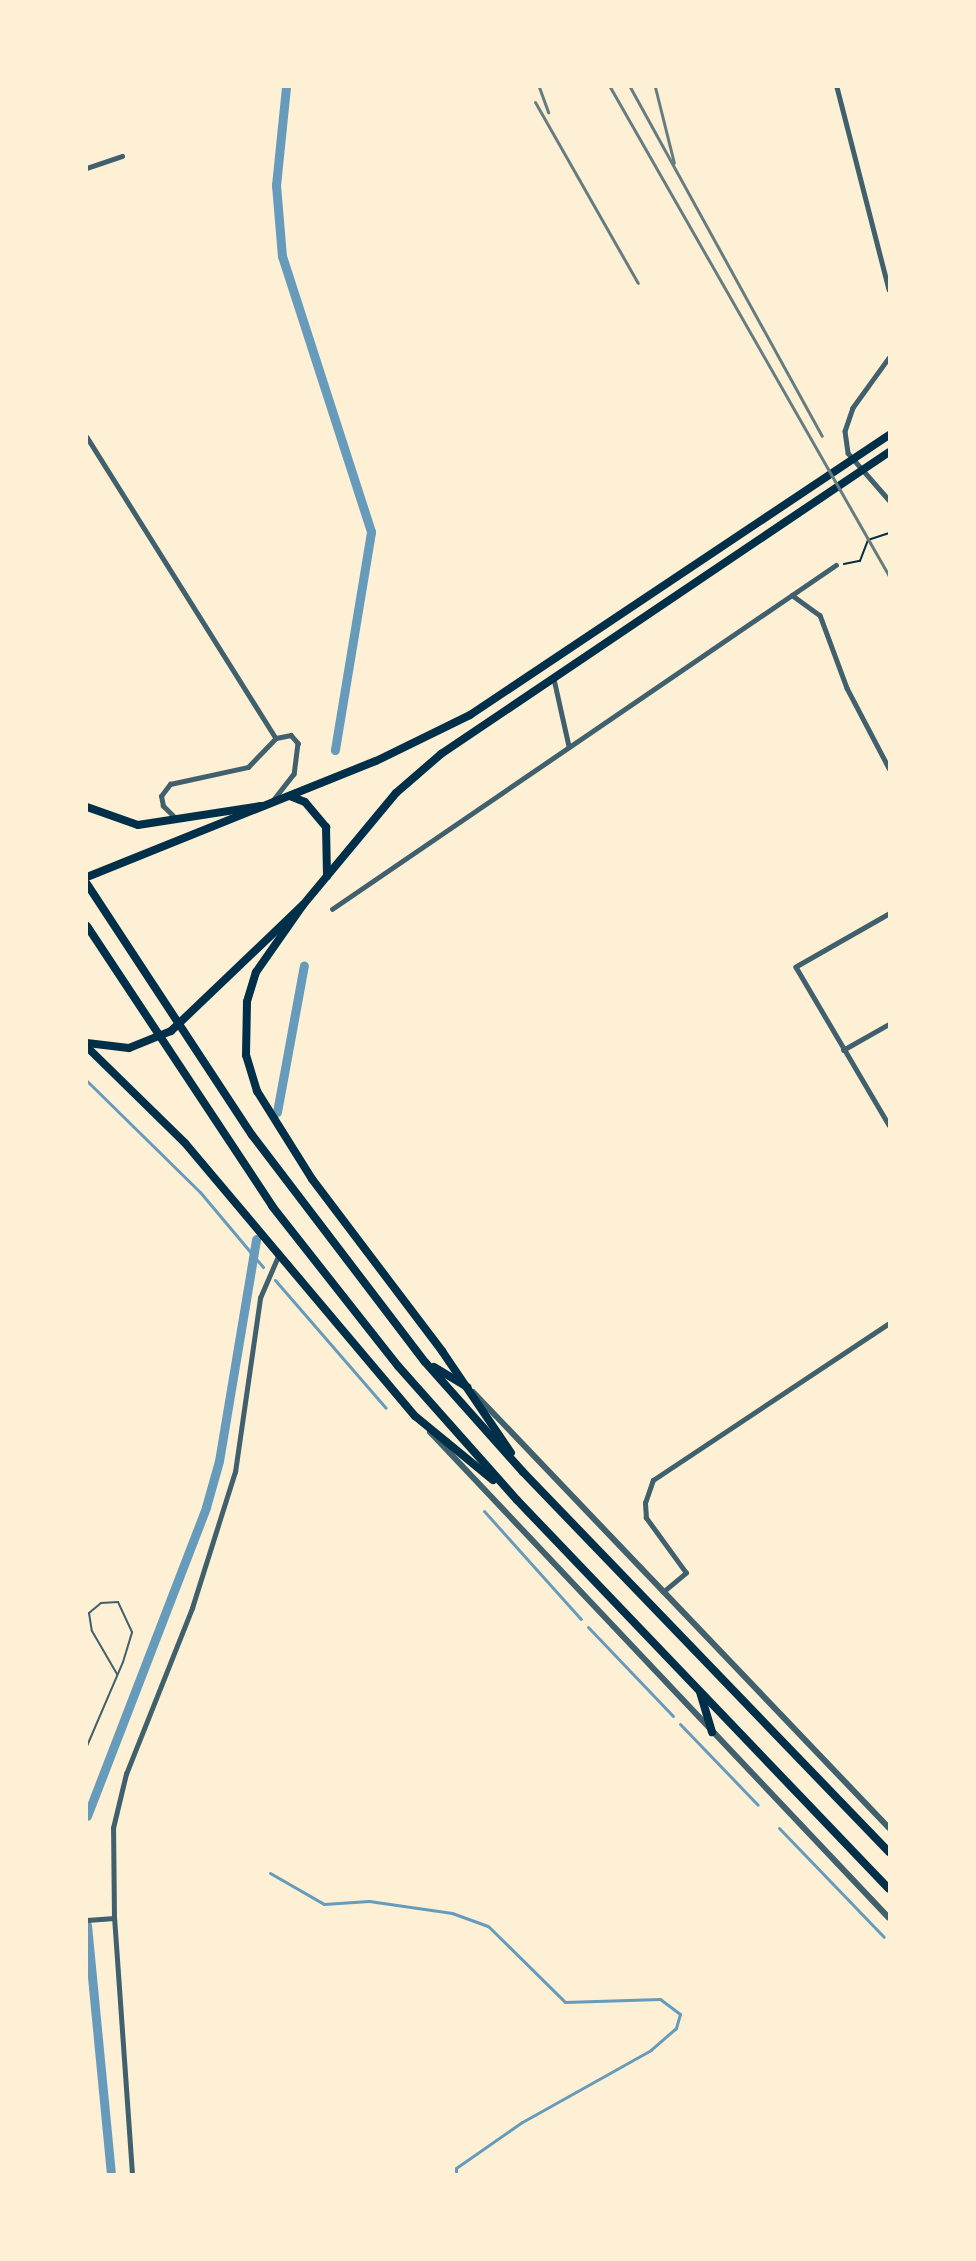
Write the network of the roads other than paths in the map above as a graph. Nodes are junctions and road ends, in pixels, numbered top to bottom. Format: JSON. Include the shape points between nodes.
{"nodes":[{"id":1,"x":837,"y":87,"type":"edge"},
{"id":2,"x":122,"y":156,"type":"dead end"},
{"id":3,"x":87,"y":168,"type":"edge"},
{"id":4,"x":889,"y":289,"type":"edge"},
{"id":5,"x":889,"y":358,"type":"edge"},
{"id":6,"x":889,"y":435,"type":"edge"},
{"id":7,"x":87,"y":437,"type":"edge"},
{"id":8,"x":889,"y":452,"type":"edge"},
{"id":9,"x":889,"y":500,"type":"edge"},
{"id":10,"x":836,"y":565,"type":"road end"},
{"id":11,"x":792,"y":594,"type":"junction"},
{"id":12,"x":554,"y":677,"type":"junction"},
{"id":13,"x":276,"y":738,"type":"junction"},
{"id":14,"x":569,"y":746,"type":"junction"},
{"id":15,"x":889,"y":768,"type":"edge"},
{"id":16,"x":290,"y":796,"type":"junction"},
{"id":17,"x":274,"y":800,"type":"junction"},
{"id":18,"x":261,"y":806,"type":"junction"},
{"id":19,"x":87,"y":807,"type":"edge"},
{"id":20,"x":180,"y":820,"type":"junction"},
{"id":21,"x":87,"y":877,"type":"edge"},
{"id":22,"x":327,"y":877,"type":"junction"},
{"id":23,"x":87,"y":884,"type":"edge"},
{"id":24,"x":303,"y":905,"type":"junction"},
{"id":25,"x":332,"y":909,"type":"dead end"},
{"id":26,"x":889,"y":914,"type":"edge"},
{"id":27,"x":87,"y":926,"type":"edge"},
{"id":28,"x":889,"y":1024,"type":"edge"},
{"id":29,"x":87,"y":1045,"type":"edge"},
{"id":30,"x":843,"y":1050,"type":"junction"},
{"id":31,"x":888,"y":1126,"type":"edge"},
{"id":32,"x":279,"y":1254,"type":"junction"},
{"id":33,"x":889,"y":1323,"type":"edge"},
{"id":34,"x":425,"y":1362,"type":"junction"},
{"id":35,"x":471,"y":1390,"type":"junction"},
{"id":36,"x":415,"y":1416,"type":"junction"},
{"id":37,"x":523,"y":1472,"type":"junction"},
{"id":38,"x":517,"y":1500,"type":"junction"},
{"id":39,"x":663,"y":1592,"type":"junction"},
{"id":40,"x":117,"y":1674,"type":"junction"},
{"id":41,"x":700,"y":1691,"type":"junction"},
{"id":42,"x":712,"y":1732,"type":"junction"},
{"id":43,"x":87,"y":1746,"type":"edge"},
{"id":44,"x":889,"y":1828,"type":"edge"},
{"id":45,"x":889,"y":1852,"type":"edge"},
{"id":46,"x":889,"y":1889,"type":"edge"},
{"id":47,"x":114,"y":1918,"type":"junction"},
{"id":48,"x":889,"y":1918,"type":"edge"},
{"id":49,"x":87,"y":1920,"type":"edge"},
{"id":50,"x":132,"y":2174,"type":"edge"}],
"edges":[{"from":1,"to":4,"type":"street"},
{"from":2,"to":3,"type":"street"},
{"from":5,"to":9,"type":"street","via":[[853,408],[845,430],[848,453]]},
{"from":6,"to":16,"type":"main road","via":[[470,715]]},
{"from":7,"to":13,"type":"street"},
{"from":8,"to":12,"type":"main road"},
{"from":10,"to":11,"type":"street"},
{"from":11,"to":14,"type":"street"},
{"from":11,"to":15,"type":"street","via":[[820,615],[847,688]]},
{"from":12,"to":14,"type":"street"},
{"from":12,"to":22,"type":"main road","via":[[441,754],[396,794]]},
{"from":13,"to":17,"type":"street","via":[[291,735],[298,743],[294,774]]},
{"from":13,"to":20,"type":"street","via":[[248,767],[170,784],[161,796],[163,806]]},
{"from":14,"to":25,"type":"street"},
{"from":16,"to":17,"type":"main road"},
{"from":16,"to":22,"type":"main road","via":[[317,813],[326,826]]},
{"from":17,"to":18,"type":"main road"},
{"from":18,"to":20,"type":"main road"},
{"from":18,"to":21,"type":"main road"},
{"from":19,"to":20,"type":"main road","via":[[138,825]]},
{"from":22,"to":24,"type":"main road"},
{"from":23,"to":34,"type":"main road","via":[[252,1135]]},
{"from":24,"to":29,"type":"main road","via":[[171,1031],[129,1048]]},
{"from":24,"to":35,"type":"main road","via":[[256,972],[247,1002],[246,1055],[257,1091],[325,1198]]},
{"from":26,"to":30,"type":"street","via":[[796,967]]},
{"from":27,"to":38,"type":"main road","via":[[272,1206],[405,1374]]},
{"from":28,"to":30,"type":"street"},
{"from":29,"to":32,"type":"main road","via":[[185,1143]]},
{"from":30,"to":31,"type":"street"},
{"from":32,"to":36,"type":"main road"},
{"from":32,"to":47,"type":"street","via":[[260,1298],[235,1472],[192,1608],[118,1803]]},
{"from":33,"to":39,"type":"street","via":[[653,1480],[645,1503],[646,1518],[686,1573]]},
{"from":34,"to":35,"type":"main road"},
{"from":34,"to":37,"type":"main road"},
{"from":35,"to":37,"type":"main road"},
{"from":35,"to":39,"type":"street"},
{"from":36,"to":38,"type":"main road"},
{"from":36,"to":42,"type":"street"},
{"from":37,"to":45,"type":"main road"},
{"from":38,"to":41,"type":"main road"},
{"from":39,"to":44,"type":"street"},
{"from":40,"to":40,"type":"lane","via":[[132,1632],[118,1602],[101,1603],[89,1613],[92,1631]]},
{"from":40,"to":43,"type":"lane"},
{"from":41,"to":42,"type":"main road"},
{"from":41,"to":46,"type":"main road"},
{"from":42,"to":48,"type":"street"},
{"from":47,"to":49,"type":"street"},
{"from":47,"to":50,"type":"street"}]}
